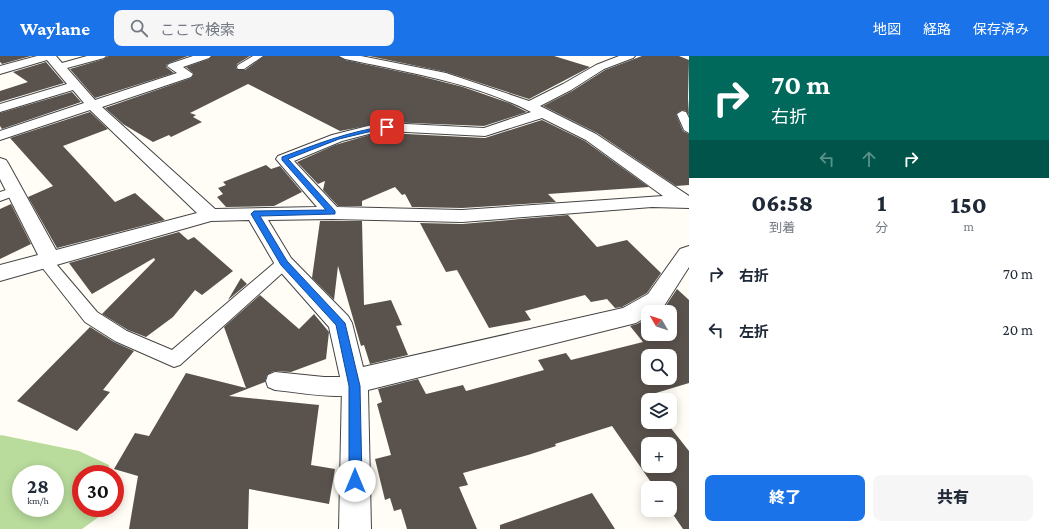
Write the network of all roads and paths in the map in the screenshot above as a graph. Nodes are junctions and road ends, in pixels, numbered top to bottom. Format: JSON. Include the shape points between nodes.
{"nodes":[{"id":1,"x":49,"y":56,"type":"edge"},
{"id":2,"x":100,"y":56,"type":"edge"},
{"id":3,"x":164,"y":56,"type":"edge"},
{"id":4,"x":205,"y":56,"type":"edge"},
{"id":5,"x":259,"y":56,"type":"edge"},
{"id":6,"x":345,"y":56,"type":"edge"},
{"id":7,"x":629,"y":56,"type":"edge"},
{"id":8,"x":59,"y":66,"type":"junction"},
{"id":9,"x":173,"y":66,"type":"junction"},
{"id":10,"x":241,"y":67,"type":"dead end"},
{"id":11,"x":0,"y":70,"type":"edge"},
{"id":12,"x":74,"y":86,"type":"junction"},
{"id":13,"x":92,"y":105,"type":"junction"},
{"id":14,"x":0,"y":108,"type":"edge"},
{"id":15,"x":536,"y":109,"type":"junction"},
{"id":16,"x":682,"y":114,"type":"dead end"},
{"id":17,"x":689,"y":130,"type":"edge"},
{"id":18,"x":0,"y":136,"type":"edge"},
{"id":19,"x":0,"y":163,"type":"edge"},
{"id":20,"x":8,"y":194,"type":"edge"},
{"id":21,"x":687,"y":204,"type":"edge"},
{"id":22,"x":332,"y":212,"type":"junction"},
{"id":23,"x":254,"y":214,"type":"junction"},
{"id":24,"x":211,"y":215,"type":"junction"},
{"id":25,"x":689,"y":253,"type":"edge"},
{"id":26,"x":49,"y":261,"type":"junction"},
{"id":27,"x":284,"y":263,"type":"junction"},
{"id":28,"x":0,"y":273,"type":"edge"},
{"id":29,"x":275,"y":381,"type":"dead end"},
{"id":30,"x":354,"y":384,"type":"junction"},
{"id":31,"x":355,"y":529,"type":"edge"}],
"edges":[{"from":1,"to":8,"type":"street"},
{"from":1,"to":11,"type":"street"},
{"from":2,"to":8,"type":"street"},
{"from":3,"to":9,"type":"street"},
{"from":4,"to":9,"type":"street"},
{"from":5,"to":10,"type":"lane"},
{"from":6,"to":15,"type":"street","via":[[446,77]]},
{"from":7,"to":15,"type":"street","via":[[600,67]]},
{"from":8,"to":12,"type":"street"},
{"from":9,"to":13,"type":"street","via":[[187,74]]},
{"from":12,"to":13,"type":"street"},
{"from":12,"to":14,"type":"street"},
{"from":13,"to":18,"type":"street"},
{"from":13,"to":24,"type":"street"},
{"from":15,"to":21,"type":"street","via":[[591,137]]},
{"from":15,"to":22,"type":"street","via":[[485,132],[387,127],[337,138],[284,159]]},
{"from":16,"to":17,"type":"lane"},
{"from":19,"to":20,"type":"street"},
{"from":20,"to":26,"type":"street"},
{"from":21,"to":22,"type":"street","via":[[652,201],[462,216]]},
{"from":22,"to":23,"type":"street"},
{"from":23,"to":24,"type":"street"},
{"from":23,"to":27,"type":"street"},
{"from":24,"to":26,"type":"street"},
{"from":25,"to":30,"type":"street","via":[[656,300],[628,316]]},
{"from":26,"to":27,"type":"lane","via":[[91,317],[121,336],[174,359]]},
{"from":26,"to":28,"type":"street"},
{"from":27,"to":30,"type":"street","via":[[340,323]]},
{"from":29,"to":30,"type":"lane","via":[[324,386]]},
{"from":30,"to":31,"type":"street"}]}
